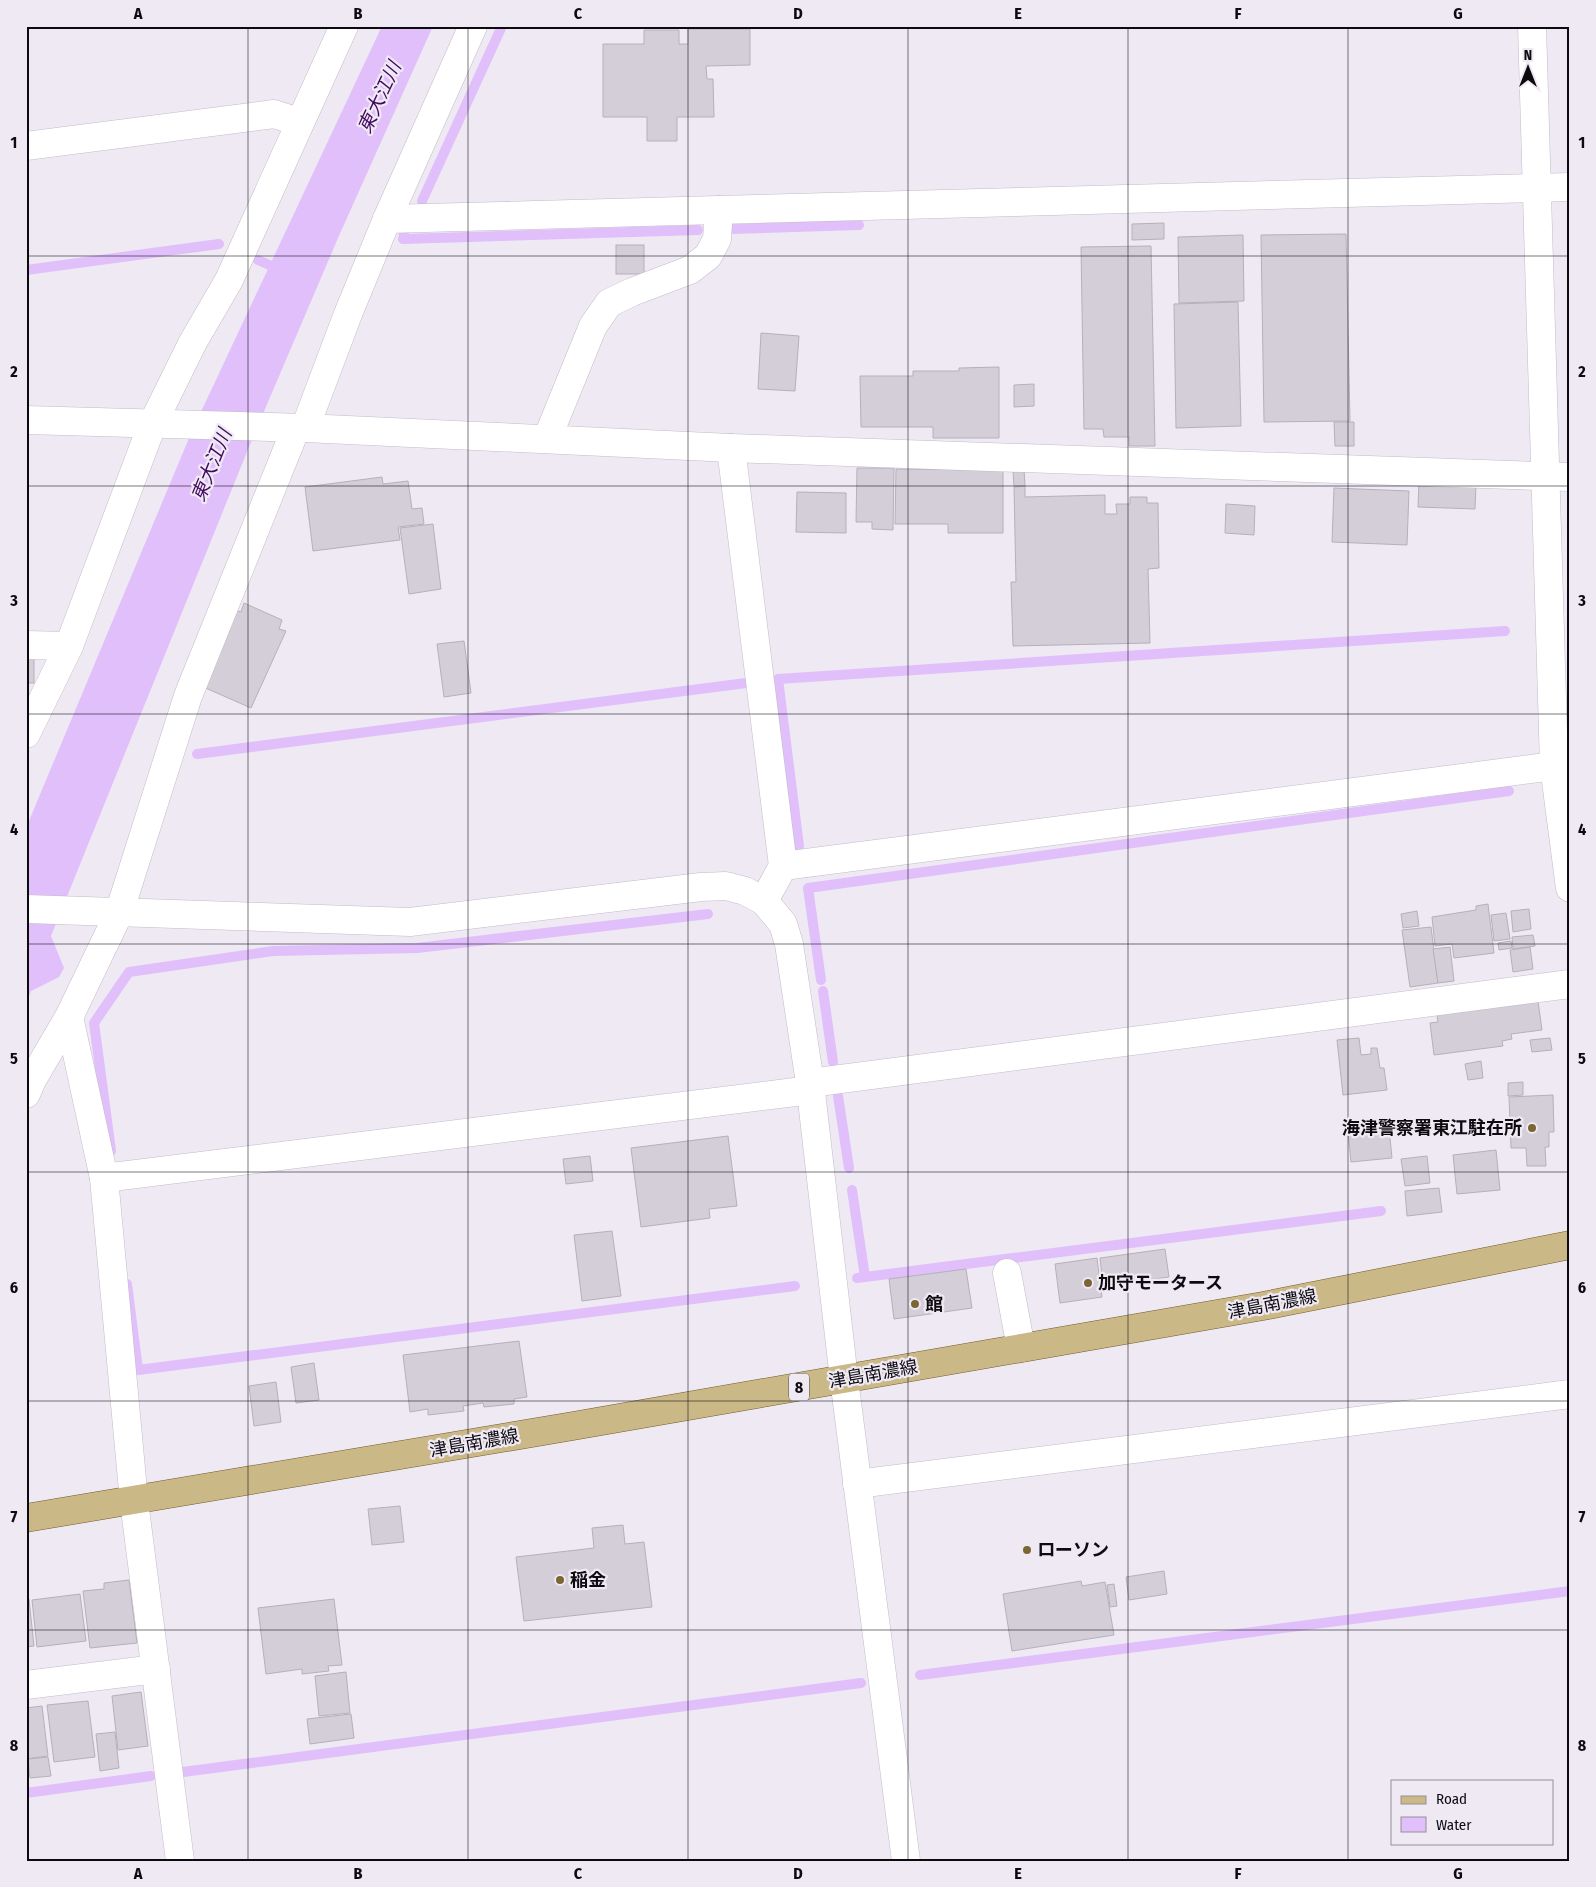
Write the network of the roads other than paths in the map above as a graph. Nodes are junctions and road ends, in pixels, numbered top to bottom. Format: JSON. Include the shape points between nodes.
{"nodes":[{"id":1,"x":344,"y":26,"type":"edge"},
{"id":2,"x":473,"y":26,"type":"edge"},
{"id":3,"x":1532,"y":26,"type":"edge"},
{"id":4,"x":300,"y":122,"type":"junction"},
{"id":5,"x":26,"y":146,"type":"edge"},
{"id":6,"x":1570,"y":187,"type":"edge"},
{"id":7,"x":1537,"y":188,"type":"junction"},
{"id":8,"x":719,"y":210,"type":"junction"},
{"id":9,"x":387,"y":218,"type":"junction"},
{"id":10,"x":26,"y":420,"type":"edge"},
{"id":11,"x":163,"y":425,"type":"junction"},
{"id":12,"x":297,"y":428,"type":"junction"},
{"id":13,"x":547,"y":439,"type":"junction"},
{"id":14,"x":731,"y":448,"type":"junction"},
{"id":15,"x":1558,"y":476,"type":"edge"},
{"id":16,"x":26,"y":645,"type":"edge"},
{"id":17,"x":69,"y":646,"type":"junction"},
{"id":18,"x":26,"y":734,"type":"edge"},
{"id":19,"x":1554,"y":766,"type":"junction"},
{"id":20,"x":783,"y":866,"type":"junction"},
{"id":21,"x":1570,"y":888,"type":"edge"},
{"id":22,"x":764,"y":901,"type":"junction"},
{"id":23,"x":26,"y":909,"type":"edge"},
{"id":24,"x":112,"y":912,"type":"junction"},
{"id":25,"x":1570,"y":984,"type":"edge"},
{"id":26,"x":69,"y":1017,"type":"junction"},
{"id":27,"x":810,"y":1086,"type":"junction"},
{"id":28,"x":26,"y":1094,"type":"edge"},
{"id":29,"x":104,"y":1178,"type":"junction"},
{"id":30,"x":1570,"y":1245,"type":"edge"},
{"id":31,"x":1007,"y":1273,"type":"dead end"},
{"id":32,"x":1021,"y":1348,"type":"junction"},
{"id":33,"x":844,"y":1379,"type":"junction"},
{"id":34,"x":1570,"y":1394,"type":"edge"},
{"id":35,"x":857,"y":1484,"type":"junction"},
{"id":36,"x":134,"y":1501,"type":"junction"},
{"id":37,"x":26,"y":1518,"type":"edge"},
{"id":38,"x":156,"y":1669,"type":"junction"},
{"id":39,"x":26,"y":1685,"type":"edge"},
{"id":40,"x":180,"y":1861,"type":"edge"},
{"id":41,"x":906,"y":1861,"type":"edge"}],
"edges":[{"from":1,"to":4,"type":"street"},
{"from":2,"to":9,"type":"street"},
{"from":3,"to":7,"type":"street"},
{"from":4,"to":5,"type":"street","via":[[274,114]]},
{"from":4,"to":11,"type":"street","via":[[229,280],[193,342]]},
{"from":6,"to":7,"type":"street"},
{"from":7,"to":8,"type":"street"},
{"from":7,"to":15,"type":"street"},
{"from":8,"to":9,"type":"street"},
{"from":8,"to":13,"type":"street","via":[[717,239],[708,256],[690,270],[609,303],[593,326]]},
{"from":9,"to":12,"type":"street"},
{"from":10,"to":11,"type":"street"},
{"from":11,"to":12,"type":"street"},
{"from":11,"to":17,"type":"street"},
{"from":12,"to":13,"type":"street"},
{"from":12,"to":24,"type":"street","via":[[188,696]]},
{"from":13,"to":14,"type":"street"},
{"from":14,"to":15,"type":"street"},
{"from":14,"to":20,"type":"street"},
{"from":15,"to":19,"type":"street"},
{"from":16,"to":17,"type":"street"},
{"from":17,"to":18,"type":"street"},
{"from":19,"to":20,"type":"street"},
{"from":19,"to":21,"type":"street"},
{"from":20,"to":22,"type":"street"},
{"from":22,"to":24,"type":"street","via":[[726,886],[410,922]]},
{"from":22,"to":27,"type":"street","via":[[783,924],[790,944]]},
{"from":23,"to":24,"type":"street"},
{"from":24,"to":26,"type":"street"},
{"from":25,"to":27,"type":"street"},
{"from":26,"to":28,"type":"street"},
{"from":26,"to":29,"type":"street"},
{"from":27,"to":29,"type":"street"},
{"from":27,"to":33,"type":"street"},
{"from":29,"to":36,"type":"street"},
{"from":30,"to":32,"type":"main road","name":"津島南濃線","number":"8","via":[[1263,1306]]},
{"from":31,"to":32,"type":"street"},
{"from":32,"to":33,"type":"main road","name":"津島南濃線","number":"8"},
{"from":33,"to":35,"type":"street"},
{"from":33,"to":36,"type":"main road","name":"津島南濃線","number":"8"},
{"from":34,"to":35,"type":"street"},
{"from":35,"to":41,"type":"street"},
{"from":36,"to":37,"type":"main road","name":"津島南濃線","number":"8"},
{"from":36,"to":38,"type":"street"},
{"from":38,"to":39,"type":"street"},
{"from":38,"to":40,"type":"street"}]}
